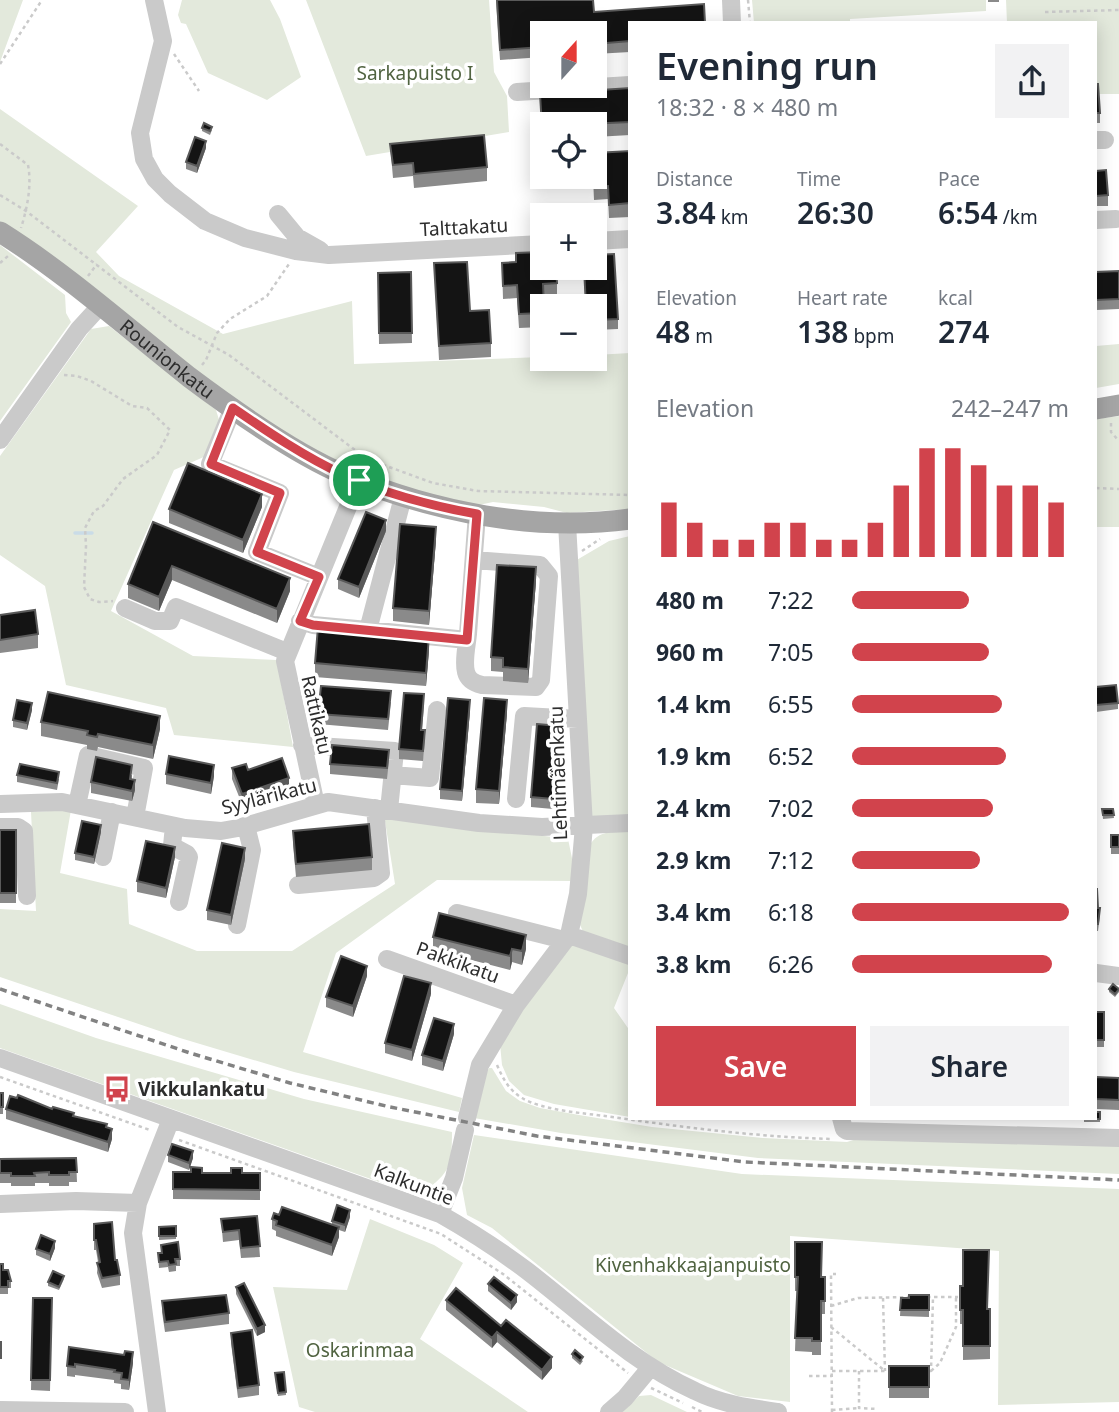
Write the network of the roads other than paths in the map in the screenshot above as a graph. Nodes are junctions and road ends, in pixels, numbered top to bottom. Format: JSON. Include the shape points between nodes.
{"nodes":[{"id":1,"x":154,"y":0,"type":"edge"},
{"id":2,"x":731,"y":0,"type":"edge"},
{"id":3,"x":732,"y":21,"type":"edge"},
{"id":4,"x":628,"y":85,"type":"edge"},
{"id":5,"x":517,"y":92,"type":"dead end"},
{"id":6,"x":278,"y":214,"type":"dead end"},
{"id":7,"x":1116,"y":219,"type":"dead end"},
{"id":8,"x":1097,"y":220,"type":"edge"},
{"id":9,"x":8,"y":237,"type":"edge"},
{"id":10,"x":628,"y":239,"type":"edge"},
{"id":11,"x":607,"y":240,"type":"edge"},
{"id":12,"x":530,"y":245,"type":"edge"},
{"id":13,"x":329,"y":255,"type":"junction"},
{"id":14,"x":100,"y":306,"type":"junction"},
{"id":15,"x":233,"y":408,"type":"junction"},
{"id":16,"x":0,"y":440,"type":"edge"},
{"id":17,"x":359,"y":480,"type":"junction"},
{"id":18,"x":403,"y":497,"type":"junction"},
{"id":19,"x":477,"y":514,"type":"junction"},
{"id":20,"x":628,"y":519,"type":"edge"},
{"id":21,"x":567,"y":523,"type":"junction"},
{"id":22,"x":474,"y":560,"type":"junction"},
{"id":23,"x":319,"y":577,"type":"junction"},
{"id":24,"x":125,"y":608,"type":"road end"},
{"id":25,"x":300,"y":621,"type":"junction"},
{"id":26,"x":368,"y":630,"type":"junction"},
{"id":27,"x":467,"y":640,"type":"junction"},
{"id":28,"x":287,"y":652,"type":"junction"},
{"id":29,"x":437,"y":710,"type":"dead end"},
{"id":30,"x":578,"y":719,"type":"junction"},
{"id":31,"x":302,"y":745,"type":"junction"},
{"id":32,"x":393,"y":775,"type":"junction"},
{"id":33,"x":516,"y":799,"type":"dead end"},
{"id":34,"x":8,"y":804,"type":"edge"},
{"id":35,"x":77,"y":805,"type":"junction"},
{"id":36,"x":316,"y":805,"type":"junction"},
{"id":37,"x":382,"y":809,"type":"junction"},
{"id":38,"x":112,"y":813,"type":"junction"},
{"id":39,"x":135,"y":817,"type":"junction"},
{"id":40,"x":628,"y":823,"type":"edge"},
{"id":41,"x":174,"y":826,"type":"junction"},
{"id":42,"x":246,"y":826,"type":"junction"},
{"id":43,"x":584,"y":826,"type":"junction"},
{"id":44,"x":9,"y":827,"type":"edge"},
{"id":45,"x":103,"y":857,"type":"dead end"},
{"id":46,"x":298,"y":885,"type":"dead end"},
{"id":47,"x":27,"y":896,"type":"dead end"},
{"id":48,"x":179,"y":902,"type":"dead end"},
{"id":49,"x":457,"y":913,"type":"dead end"},
{"id":50,"x":237,"y":925,"type":"dead end"},
{"id":51,"x":567,"y":938,"type":"junction"},
{"id":52,"x":628,"y":955,"type":"edge"},
{"id":53,"x":387,"y":959,"type":"dead end"},
{"id":54,"x":1097,"y":973,"type":"edge"},
{"id":55,"x":1119,"y":976,"type":"edge"},
{"id":56,"x":516,"y":1005,"type":"junction"},
{"id":57,"x":0,"y":1058,"type":"edge"},
{"id":58,"x":844,"y":1124,"type":"edge"},
{"id":59,"x":954,"y":1125,"type":"edge"},
{"id":60,"x":168,"y":1127,"type":"junction"},
{"id":61,"x":1119,"y":1138,"type":"edge"},
{"id":62,"x":138,"y":1203,"type":"junction"},
{"id":63,"x":0,"y":1204,"type":"edge"},
{"id":64,"x":440,"y":1214,"type":"junction"},
{"id":65,"x":644,"y":1375,"type":"junction"},
{"id":66,"x":0,"y":1410,"type":"edge"},
{"id":67,"x":125,"y":1412,"type":"edge"},
{"id":68,"x":157,"y":1412,"type":"edge"},
{"id":69,"x":609,"y":1412,"type":"edge"},
{"id":70,"x":778,"y":1412,"type":"edge"}],
"edges":[{"from":1,"to":13,"type":"street","name":"Talttakatu","via":[[163,41],[140,133],[144,159],[155,179],[205,221],[245,238]]},
{"from":2,"to":3,"type":"street"},
{"from":4,"to":5,"type":"street"},
{"from":6,"to":13,"type":"street","via":[[297,237]]},
{"from":7,"to":8,"type":"street"},
{"from":9,"to":14,"type":"main road","name":"Rounionkatu"},
{"from":10,"to":11,"type":"street"},
{"from":12,"to":13,"type":"street","name":"Talttakatu"},
{"from":14,"to":15,"type":"main road","name":"Rounionkatu"},
{"from":14,"to":16,"type":"street"},
{"from":15,"to":17,"type":"main road","name":"Rounionkatu","via":[[309,456]]},
{"from":15,"to":23,"type":"street","via":[[211,464],[280,493],[257,552]]},
{"from":17,"to":18,"type":"main road","name":"Rounionkatu"},
{"from":17,"to":23,"type":"street","name":"Rattikatu"},
{"from":18,"to":19,"type":"main road","name":"Rounionkatu"},
{"from":18,"to":26,"type":"street"},
{"from":19,"to":21,"type":"main road","name":"Rounionkatu"},
{"from":19,"to":22,"type":"street"},
{"from":20,"to":21,"type":"main road","name":"Rounionkatu"},
{"from":21,"to":30,"type":"street","name":"Lehtimäenkatu"},
{"from":22,"to":27,"type":"street"},
{"from":22,"to":27,"type":"street","via":[[540,565],[549,576],[539,684],[531,688],[475,683],[466,675]]},
{"from":23,"to":25,"type":"street","name":"Rattikatu"},
{"from":24,"to":28,"type":"street","via":[[155,621],[170,621],[176,607]]},
{"from":25,"to":26,"type":"street"},
{"from":25,"to":28,"type":"street","name":"Rattikatu"},
{"from":26,"to":27,"type":"street"},
{"from":28,"to":31,"type":"street","name":"Rattikatu","via":[[286,672]]},
{"from":29,"to":32,"type":"street","via":[[430,778]]},
{"from":30,"to":33,"type":"street","via":[[524,716]]},
{"from":30,"to":43,"type":"street","name":"Lehtimäenkatu"},
{"from":31,"to":32,"type":"street","via":[[395,751]]},
{"from":31,"to":36,"type":"street","name":"Rattikatu"},
{"from":32,"to":37,"type":"street"},
{"from":34,"to":35,"type":"street","name":"Syylärikatu"},
{"from":34,"to":44,"type":"street"},
{"from":35,"to":38,"type":"street","name":"Syylärikatu"},
{"from":35,"to":39,"type":"street","via":[[88,755],[144,768]]},
{"from":36,"to":37,"type":"street","name":"Syylärikatu","via":[[328,802]]},
{"from":36,"to":42,"type":"street","name":"Syylärikatu"},
{"from":37,"to":43,"type":"street","name":"Syylärikatu","via":[[479,823]]},
{"from":37,"to":46,"type":"street","via":[[370,827],[382,868],[377,876]]},
{"from":38,"to":39,"type":"street","name":"Syylärikatu"},
{"from":38,"to":45,"type":"street"},
{"from":39,"to":41,"type":"street","name":"Syylärikatu"},
{"from":40,"to":43,"type":"street","name":"Syylärikatu"},
{"from":41,"to":42,"type":"street","name":"Syylärikatu","via":[[221,831]]},
{"from":41,"to":48,"type":"street","via":[[172,846],[189,857]]},
{"from":42,"to":50,"type":"street","via":[[253,850]]},
{"from":43,"to":51,"type":"street","name":"Lehtimäenkatu","via":[[578,894]]},
{"from":44,"to":47,"type":"street","via":[[24,831]]},
{"from":49,"to":51,"type":"street"},
{"from":51,"to":52,"type":"street"},
{"from":51,"to":56,"type":"street","name":"Lehtimäenkatu"},
{"from":53,"to":56,"type":"street","name":"Pakkikatu"},
{"from":54,"to":55,"type":"street"},
{"from":56,"to":64,"type":"street","name":"Lehtimäenkatu","via":[[474,1081],[454,1178]]},
{"from":57,"to":60,"type":"street","name":"Kalkuntie"},
{"from":58,"to":59,"type":"street"},
{"from":59,"to":61,"type":"street"},
{"from":60,"to":62,"type":"street"},
{"from":60,"to":64,"type":"street","name":"Kalkuntie"},
{"from":62,"to":63,"type":"street"},
{"from":62,"to":68,"type":"street","via":[[133,1233]]},
{"from":64,"to":65,"type":"street","name":"Kalkuntie","via":[[505,1255]]},
{"from":65,"to":69,"type":"street"},
{"from":65,"to":70,"type":"street","name":"Kalkuntie","via":[[749,1408]]},
{"from":66,"to":67,"type":"street"}]}
